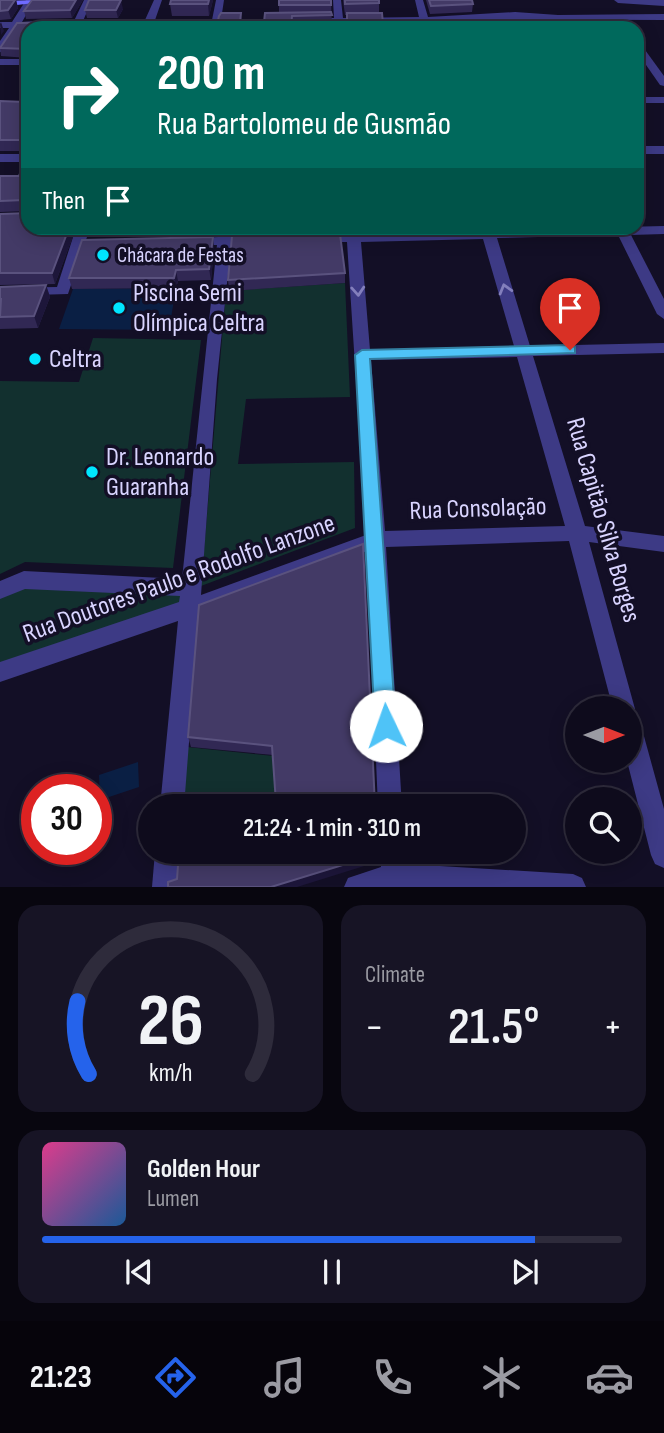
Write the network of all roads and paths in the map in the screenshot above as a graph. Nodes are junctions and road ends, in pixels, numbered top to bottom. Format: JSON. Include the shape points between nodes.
{"nodes":[{"id":1,"x":32,"y":0,"type":"edge"},
{"id":2,"x":88,"y":0,"type":"edge"},
{"id":3,"x":158,"y":0,"type":"edge"},
{"id":4,"x":220,"y":0,"type":"edge"},
{"id":5,"x":337,"y":0,"type":"edge"},
{"id":6,"x":419,"y":0,"type":"edge"},
{"id":7,"x":618,"y":0,"type":"edge"},
{"id":8,"x":664,"y":3,"type":"edge"},
{"id":9,"x":0,"y":4,"type":"edge"},
{"id":10,"x":515,"y":15,"type":"junction"},
{"id":11,"x":664,"y":17,"type":"edge"},
{"id":12,"x":558,"y":18,"type":"edge"},
{"id":13,"x":617,"y":18,"type":"junction"},
{"id":14,"x":78,"y":21,"type":"edge"},
{"id":15,"x":150,"y":21,"type":"edge"},
{"id":16,"x":217,"y":21,"type":"edge"},
{"id":17,"x":339,"y":21,"type":"edge"},
{"id":18,"x":425,"y":21,"type":"edge"},
{"id":19,"x":446,"y":21,"type":"edge"},
{"id":20,"x":518,"y":21,"type":"edge"},
{"id":21,"x":619,"y":21,"type":"edge"},
{"id":22,"x":0,"y":25,"type":"edge"},
{"id":23,"x":15,"y":25,"type":"junction"},
{"id":24,"x":21,"y":25,"type":"edge"},
{"id":25,"x":0,"y":49,"type":"edge"},
{"id":26,"x":644,"y":57,"type":"edge"},
{"id":27,"x":664,"y":57,"type":"edge"},
{"id":28,"x":644,"y":60,"type":"edge"},
{"id":29,"x":0,"y":62,"type":"edge"},
{"id":30,"x":21,"y":62,"type":"edge"},
{"id":31,"x":664,"y":83,"type":"edge"},
{"id":32,"x":644,"y":100,"type":"edge"},
{"id":33,"x":664,"y":100,"type":"edge"},
{"id":34,"x":644,"y":150,"type":"edge"},
{"id":35,"x":664,"y":150,"type":"edge"},
{"id":36,"x":0,"y":158,"type":"edge"},
{"id":37,"x":21,"y":158,"type":"edge"},
{"id":38,"x":644,"y":230,"type":"edge"},
{"id":39,"x":664,"y":230,"type":"edge"},
{"id":40,"x":84,"y":235,"type":"edge"},
{"id":41,"x":219,"y":235,"type":"edge"},
{"id":42,"x":226,"y":235,"type":"edge"},
{"id":43,"x":232,"y":235,"type":"edge"},
{"id":44,"x":336,"y":235,"type":"edge"},
{"id":45,"x":353,"y":235,"type":"edge"},
{"id":46,"x":489,"y":235,"type":"edge"},
{"id":47,"x":625,"y":235,"type":"edge"},
{"id":48,"x":302,"y":239,"type":"edge"},
{"id":49,"x":264,"y":240,"type":"edge"},
{"id":50,"x":172,"y":242,"type":"edge"},
{"id":51,"x":0,"y":292,"type":"edge"},
{"id":52,"x":664,"y":314,"type":"edge"},
{"id":53,"x":664,"y":348,"type":"edge"},
{"id":54,"x":523,"y":351,"type":"junction"},
{"id":55,"x":362,"y":355,"type":"junction"},
{"id":56,"x":577,"y":533,"type":"junction"},
{"id":57,"x":376,"y":538,"type":"junction"},
{"id":58,"x":664,"y":544,"type":"edge"},
{"id":59,"x":0,"y":590,"type":"edge"},
{"id":60,"x":192,"y":598,"type":"junction"},
{"id":61,"x":0,"y":673,"type":"edge"},
{"id":62,"x":621,"y":696,"type":"edge"},
{"id":63,"x":642,"y":773,"type":"edge"},
{"id":64,"x":173,"y":794,"type":"edge"},
{"id":65,"x":389,"y":794,"type":"edge"},
{"id":66,"x":664,"y":855,"type":"edge"},
{"id":67,"x":167,"y":864,"type":"edge"},
{"id":68,"x":394,"y":872,"type":"edge"},
{"id":69,"x":164,"y":887,"type":"edge"},
{"id":70,"x":357,"y":887,"type":"edge"},
{"id":71,"x":573,"y":887,"type":"edge"}],
"edges":[{"from":1,"to":9,"type":"main road"},
{"from":1,"to":23,"type":"street"},
{"from":2,"to":14,"type":"street"},
{"from":3,"to":15,"type":"street"},
{"from":4,"to":16,"type":"street"},
{"from":5,"to":17,"type":"street"},
{"from":6,"to":18,"type":"street"},
{"from":7,"to":8,"type":"street"},
{"from":10,"to":12,"type":"street"},
{"from":10,"to":19,"type":"street"},
{"from":10,"to":20,"type":"street"},
{"from":11,"to":13,"type":"street"},
{"from":12,"to":13,"type":"street"},
{"from":13,"to":21,"type":"street"},
{"from":22,"to":23,"type":"street"},
{"from":23,"to":24,"type":"street"},
{"from":23,"to":25,"type":"street"},
{"from":26,"to":27,"type":"street"},
{"from":28,"to":31,"type":"street"},
{"from":29,"to":30,"type":"street"},
{"from":32,"to":33,"type":"street"},
{"from":34,"to":35,"type":"street"},
{"from":36,"to":37,"type":"street"},
{"from":38,"to":39,"type":"street"},
{"from":40,"to":51,"type":"street","via":[[85,244],[63,291]]},
{"from":41,"to":50,"type":"street"},
{"from":42,"to":60,"type":"street"},
{"from":43,"to":49,"type":"street"},
{"from":44,"to":48,"type":"street"},
{"from":45,"to":55,"type":"street","one_way":true},
{"from":54,"to":46,"type":"street","name":"Rua Capitão Silva Borges","one_way":true},
{"from":47,"to":52,"type":"street"},
{"from":53,"to":54,"type":"street"},
{"from":54,"to":55,"type":"street"},
{"from":54,"to":56,"type":"street","name":"Rua Capitão Silva Borges"},
{"from":55,"to":57,"type":"street"},
{"from":56,"to":57,"type":"street","name":"Rua Consolação"},
{"from":56,"to":58,"type":"street","name":"Rua Consolação"},
{"from":56,"to":62,"type":"street","name":"Rua Capitão Silva Borges"},
{"from":57,"to":60,"type":"street","name":"Rua Doutores Paulo e Rodolfo Lanzone"},
{"from":57,"to":65,"type":"street"},
{"from":59,"to":60,"type":"street","via":[[24,580]]},
{"from":60,"to":61,"type":"street","name":"Rua Doutores Paulo e Rodolfo Lanzone"},
{"from":60,"to":64,"type":"street"},
{"from":63,"to":66,"type":"street"},
{"from":67,"to":69,"type":"street"},
{"from":68,"to":70,"type":"street"},
{"from":68,"to":71,"type":"street"}]}
